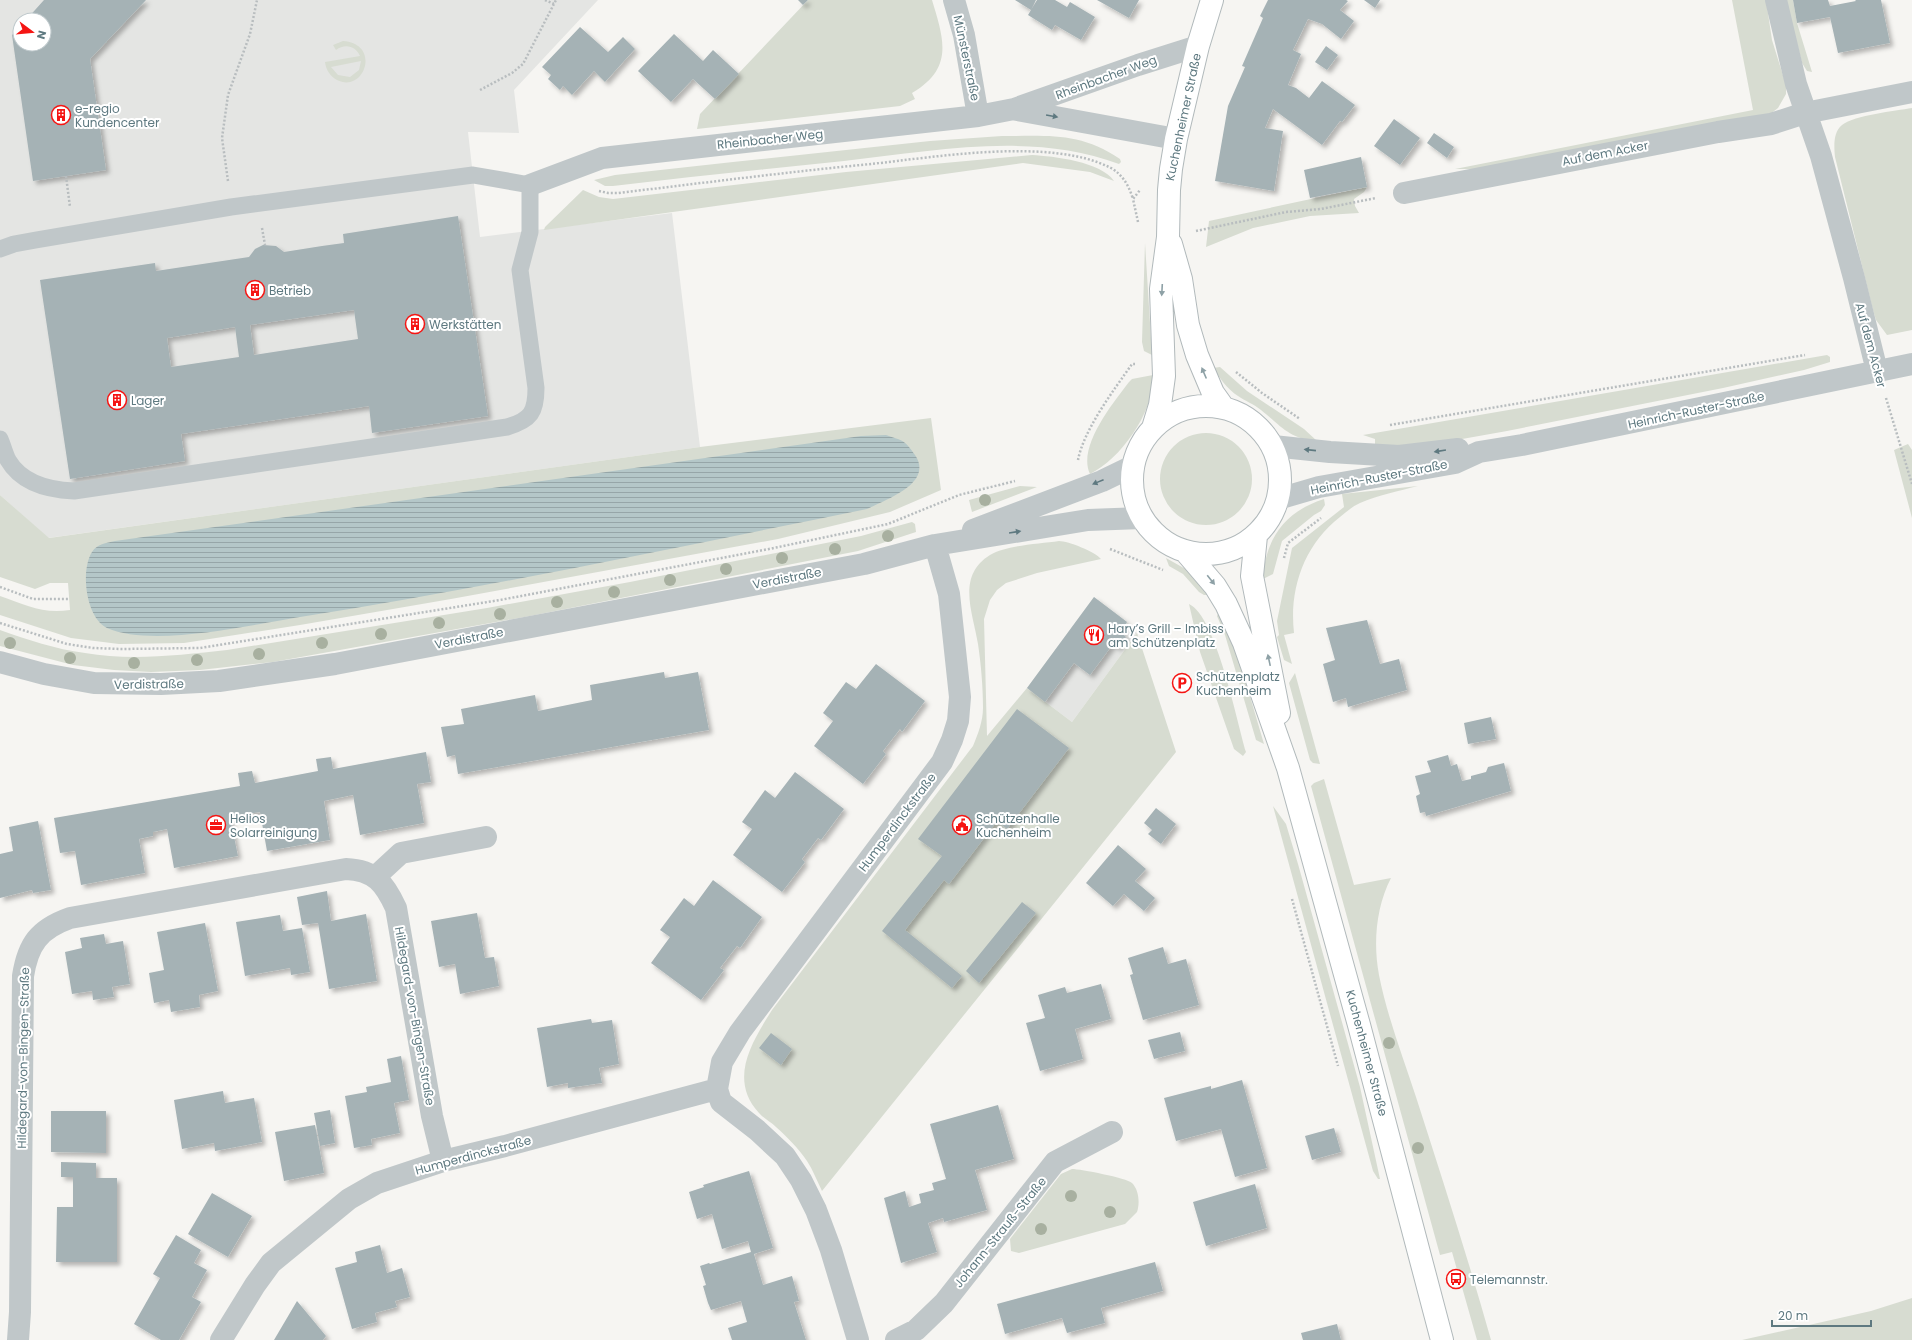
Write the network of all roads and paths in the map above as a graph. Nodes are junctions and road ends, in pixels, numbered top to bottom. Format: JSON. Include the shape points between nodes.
{"nodes":[{"id":1,"x":257,"y":0,"type":"edge"},
{"id":2,"x":545,"y":0,"type":"edge"},
{"id":3,"x":556,"y":0,"type":"edge"},
{"id":4,"x":954,"y":0,"type":"edge"},
{"id":5,"x":1212,"y":0,"type":"edge"},
{"id":6,"x":1776,"y":0,"type":"edge"},
{"id":7,"x":554,"y":4,"type":"junction"},
{"id":8,"x":1198,"y":46,"type":"junction"},
{"id":9,"x":480,"y":90,"type":"dead end"},
{"id":10,"x":1912,"y":92,"type":"edge"},
{"id":11,"x":1014,"y":109,"type":"junction"},
{"id":12,"x":1805,"y":113,"type":"junction"},
{"id":13,"x":978,"y":116,"type":"junction"},
{"id":14,"x":1176,"y":139,"type":"junction"},
{"id":15,"x":576,"y":168,"type":"junction"},
{"id":16,"x":66,"y":176,"type":"dead end"},
{"id":17,"x":530,"y":185,"type":"junction"},
{"id":18,"x":1404,"y":193,"type":"dead end"},
{"id":19,"x":1133,"y":199,"type":"dead end"},
{"id":20,"x":1356,"y":202,"type":"dead end"},
{"id":21,"x":231,"y":207,"type":"junction"},
{"id":22,"x":74,"y":233,"type":"junction"},
{"id":23,"x":1168,"y":237,"type":"junction"},
{"id":24,"x":0,"y":249,"type":"edge"},
{"id":25,"x":1812,"y":354,"type":"dead end"},
{"id":26,"x":1163,"y":360,"type":"junction"},
{"id":27,"x":1912,"y":364,"type":"edge"},
{"id":28,"x":1232,"y":368,"type":"dead end"},
{"id":29,"x":1877,"y":371,"type":"junction"},
{"id":30,"x":1223,"y":407,"type":"junction"},
{"id":31,"x":1304,"y":421,"type":"dead end"},
{"id":32,"x":1385,"y":426,"type":"dead end"},
{"id":33,"x":1153,"y":428,"type":"junction"},
{"id":34,"x":0,"y":440,"type":"edge"},
{"id":35,"x":1273,"y":446,"type":"junction"},
{"id":36,"x":1479,"y":452,"type":"junction"},
{"id":37,"x":1133,"y":466,"type":"junction"},
{"id":38,"x":1017,"y":481,"type":"dead end"},
{"id":39,"x":1912,"y":484,"type":"edge"},
{"id":40,"x":1332,"y":485,"type":"junction"},
{"id":41,"x":1080,"y":489,"type":"junction"},
{"id":42,"x":1278,"y":500,"type":"junction"},
{"id":43,"x":1142,"y":518,"type":"junction"},
{"id":44,"x":1088,"y":520,"type":"junction"},
{"id":45,"x":1256,"y":536,"type":"junction"},
{"id":46,"x":935,"y":545,"type":"junction"},
{"id":47,"x":1185,"y":551,"type":"junction"},
{"id":48,"x":1283,"y":565,"type":"dead end"},
{"id":49,"x":1167,"y":572,"type":"dead end"},
{"id":50,"x":0,"y":587,"type":"edge"},
{"id":51,"x":69,"y":600,"type":"dead end"},
{"id":52,"x":0,"y":623,"type":"edge"},
{"id":53,"x":0,"y":662,"type":"edge"},
{"id":54,"x":1288,"y":768,"type":"junction"},
{"id":55,"x":486,"y":837,"type":"dead end"},
{"id":56,"x":375,"y":877,"type":"junction"},
{"id":57,"x":1291,"y":894,"type":"dead end"},
{"id":58,"x":1340,"y":1073,"type":"dead end"},
{"id":59,"x":717,"y":1089,"type":"junction"},
{"id":60,"x":1112,"y":1132,"type":"dead end"},
{"id":61,"x":443,"y":1161,"type":"junction"},
{"id":62,"x":18,"y":1340,"type":"edge"},
{"id":63,"x":221,"y":1340,"type":"edge"},
{"id":64,"x":858,"y":1340,"type":"edge"},
{"id":65,"x":896,"y":1340,"type":"edge"},
{"id":66,"x":1442,"y":1340,"type":"edge"}],
"edges":[{"from":1,"to":21,"type":"path","via":[[250,34],[228,95],[222,138]]},
{"from":2,"to":7,"type":"path"},
{"from":3,"to":7,"type":"path"},
{"from":4,"to":13,"type":"street","name":"Münsterstraße","via":[[964,35]]},
{"from":5,"to":8,"type":"main road","name":"Kuchenheimer Straße"},
{"from":6,"to":12,"type":"street","name":"Auf dem Acker","via":[[1783,37]]},
{"from":7,"to":9,"type":"path","via":[[524,64]]},
{"from":8,"to":11,"type":"street","name":"Rheinbacher Weg"},
{"from":8,"to":14,"type":"main road","name":"Kuchenheimer Straße"},
{"from":10,"to":12,"type":"street","name":"Auf dem Acker"},
{"from":11,"to":13,"type":"street","name":"Rheinbacher Weg"},
{"from":11,"to":14,"type":"street","name":"Rheinbacher Weg","one_way":true},
{"from":12,"to":18,"type":"street","name":"Auf dem Acker","via":[[1771,124]]},
{"from":12,"to":29,"type":"street","name":"Auf dem Acker","via":[[1821,156]]},
{"from":13,"to":15,"type":"street","name":"Rheinbacher Weg","via":[[602,158]]},
{"from":14,"to":23,"type":"main road","name":"Kuchenheimer Straße","via":[[1169,190]]},
{"from":15,"to":17,"type":"street","name":"Rheinbacher Weg"},
{"from":15,"to":19,"type":"path","via":[[589,185],[608,193],[933,157],[990,152],[1046,152],[1069,155],[1110,168],[1120,174]]},
{"from":16,"to":22,"type":"path"},
{"from":17,"to":21,"type":"lane","via":[[473,175]]},
{"from":17,"to":34,"type":"lane","via":[[530,232],[520,270],[536,402],[532,415],[522,423],[74,492],[52,490],[36,485],[19,474],[8,460]]},
{"from":20,"to":23,"type":"path","via":[[1286,212]]},
{"from":21,"to":22,"type":"lane"},
{"from":22,"to":24,"type":"lane"},
{"from":23,"to":26,"type":"main road","name":"Kuchenheimer Straße","one_way":true,"via":[[1161,289]]},
{"from":30,"to":23,"type":"main road","name":"Kuchenheimer Straße","one_way":true,"via":[[1213,393],[1197,355],[1188,324],[1181,279]]},
{"from":25,"to":32,"type":"path"},
{"from":26,"to":33,"type":"main road","name":"Kuchenheimer Straße","via":[[1162,395]]},
{"from":26,"to":41,"type":"path","via":[[1132,364],[1086,435],[1076,475]]},
{"from":27,"to":29,"type":"street","name":"Heinrich-Ruster-Straße"},
{"from":28,"to":31,"type":"path","via":[[1262,393]]},
{"from":29,"to":36,"type":"street","name":"Heinrich-Ruster-Straße","via":[[1568,436]]},
{"from":29,"to":39,"type":"path","name":"Auf dem Acker"},
{"from":30,"to":33,"type":"main road","via":[[1201,405],[1180,410]]},
{"from":30,"to":35,"type":"main road","via":[[1252,421]]},
{"from":33,"to":37,"type":"main road","via":[[1140,445]]},
{"from":36,"to":35,"type":"street","name":"Heinrich-Ruster-Straße","one_way":true,"via":[[1453,449],[1391,455]]},
{"from":35,"to":42,"type":"main road","via":[[1281,478]]},
{"from":36,"to":40,"type":"street","name":"Heinrich-Ruster-Straße","via":[[1455,463]]},
{"from":37,"to":41,"type":"street","name":"Verdistraße","one_way":true},
{"from":37,"to":43,"type":"main road","via":[[1132,488]]},
{"from":38,"to":52,"type":"path","via":[[959,495],[888,524],[769,549],[493,602],[200,648],[93,648],[67,644]]},
{"from":40,"to":42,"type":"street","name":"Heinrich-Ruster-Straße"},
{"from":40,"to":48,"type":"path","via":[[1332,509],[1288,543]]},
{"from":41,"to":46,"type":"street","name":"Verdistraße"},
{"from":42,"to":45,"type":"main road","via":[[1270,519]]},
{"from":43,"to":44,"type":"street","name":"Verdistraße"},
{"from":43,"to":47,"type":"main road","via":[[1165,542]]},
{"from":46,"to":44,"type":"street","name":"Verdistraße","one_way":true},
{"from":44,"to":49,"type":"path","via":[[1095,544]]},
{"from":45,"to":47,"type":"main road","via":[[1228,551],[1206,554]]},
{"from":54,"to":45,"type":"main road","name":"Kuchenheimer Straße","one_way":true,"via":[[1252,576]]},
{"from":46,"to":53,"type":"street","name":"Verdistraße","via":[[864,564],[335,664],[219,682],[94,683],[44,674]]},
{"from":46,"to":59,"type":"street","name":"Humperdinckstraße","via":[[949,594],[959,673],[958,721],[952,740],[942,762],[740,1032],[722,1062]]},
{"from":47,"to":54,"type":"main road","name":"Kuchenheimer Straße","one_way":true,"via":[[1215,586],[1229,611],[1244,643]]},
{"from":50,"to":51,"type":"path","via":[[33,599]]},
{"from":54,"to":66,"type":"main road","name":"Kuchenheimer Straße"},
{"from":55,"to":56,"type":"street","via":[[401,853]]},
{"from":56,"to":61,"type":"street","name":"Hildegard-von-Bingen-Straße","via":[[384,885],[396,908],[432,1116]]},
{"from":56,"to":62,"type":"street","name":"Hildegard-von-Bingen-Straße","via":[[346,869],[70,918],[54,923],[33,943],[25,960],[23,976]]},
{"from":57,"to":58,"type":"path"},
{"from":59,"to":61,"type":"street","name":"Humperdinckstraße"},
{"from":59,"to":64,"type":"street","via":[[721,1102],[785,1156],[801,1180],[831,1250]]},
{"from":60,"to":65,"type":"street","name":"Johann-Strauß-Straße","via":[[1055,1162],[944,1303],[916,1330]]},
{"from":61,"to":63,"type":"street","name":"Humperdinckstraße","via":[[377,1183],[349,1199],[297,1240],[271,1263]]}]}
